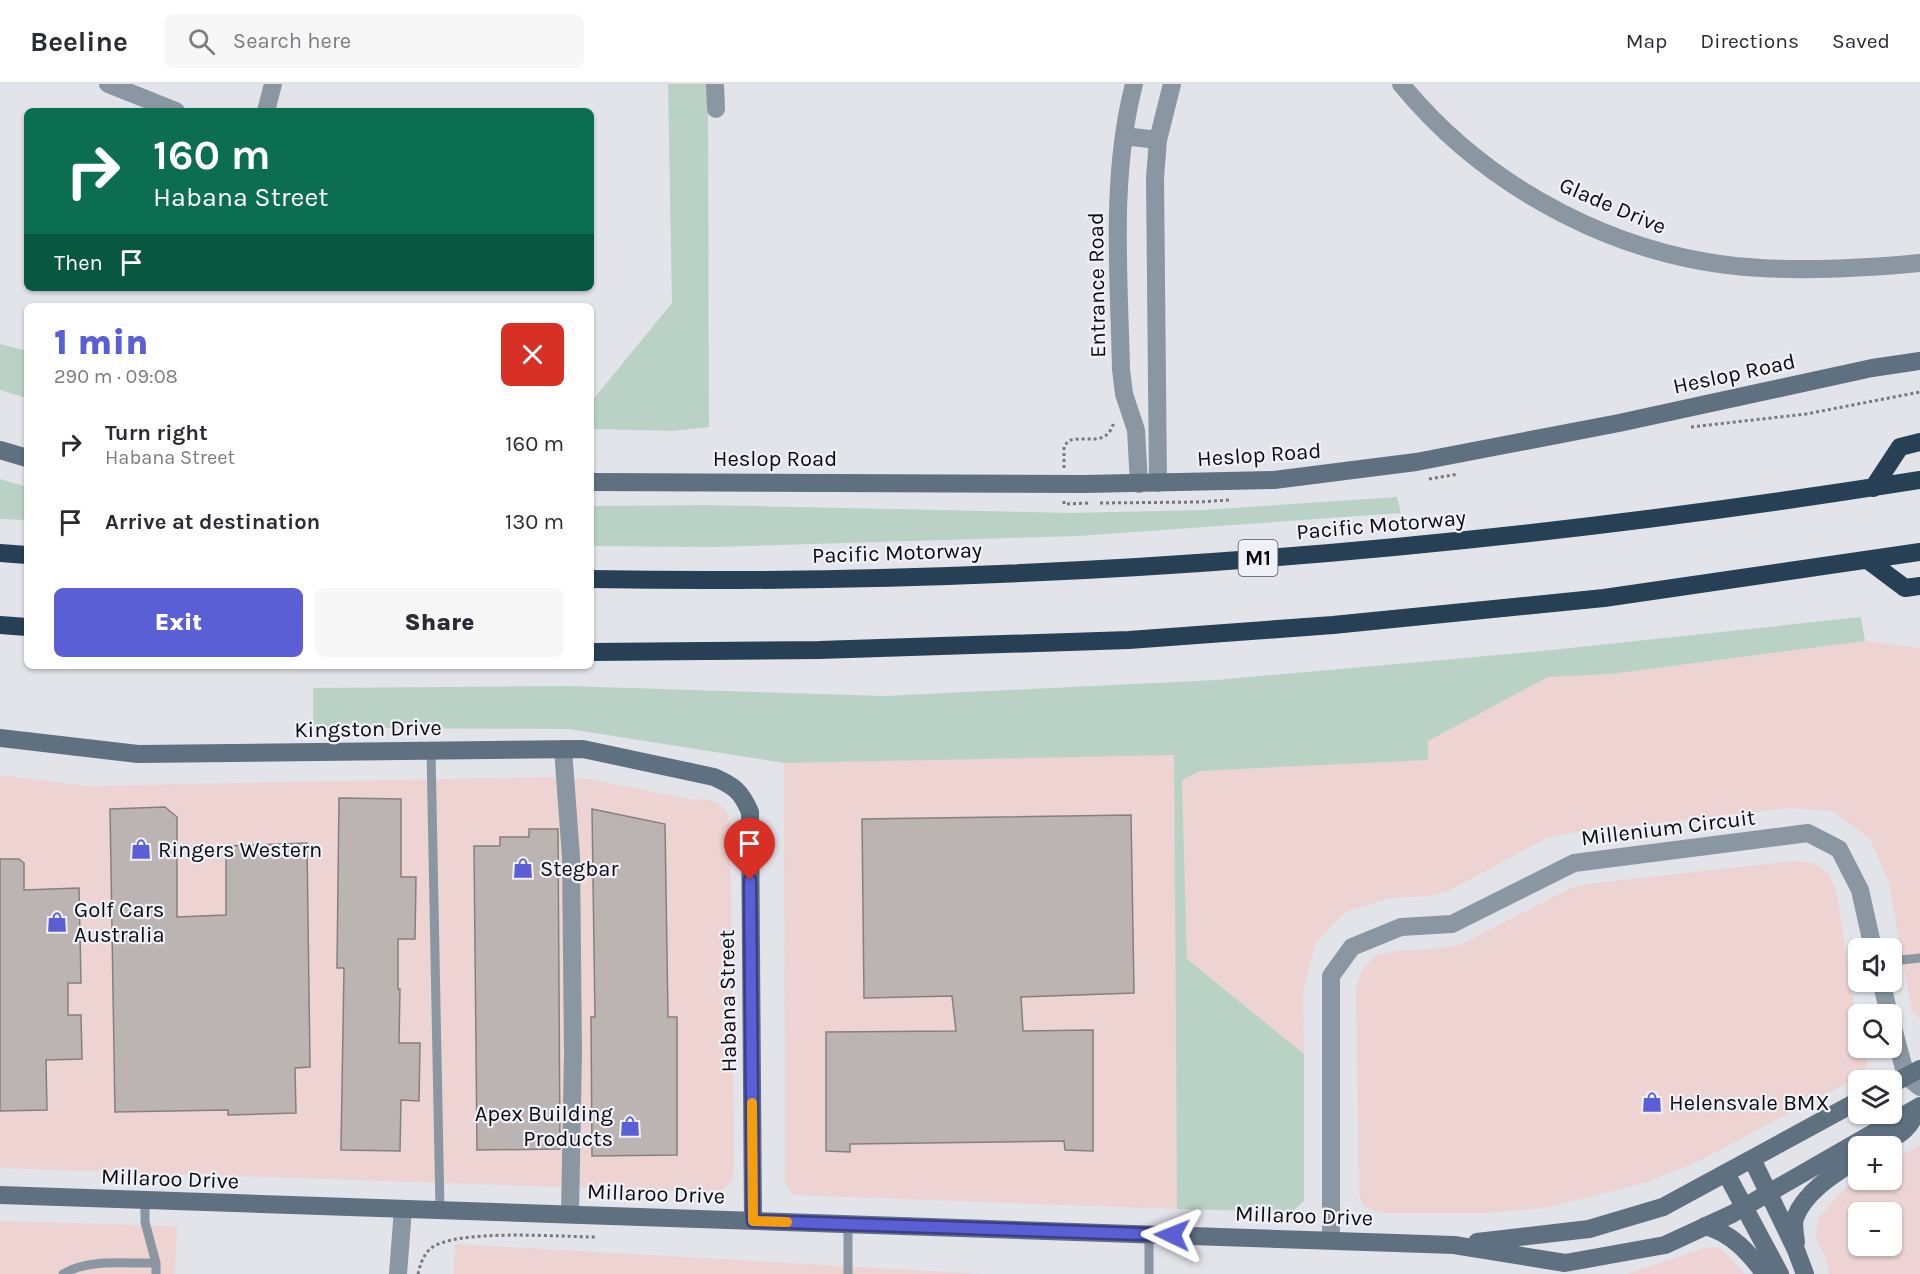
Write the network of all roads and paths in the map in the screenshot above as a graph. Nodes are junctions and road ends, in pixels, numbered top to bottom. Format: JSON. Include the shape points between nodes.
{"nodes":[{"id":1,"x":108,"y":84,"type":"edge"},
{"id":2,"x":273,"y":84,"type":"edge"},
{"id":3,"x":715,"y":84,"type":"edge"},
{"id":4,"x":1134,"y":84,"type":"edge"},
{"id":5,"x":1172,"y":84,"type":"edge"},
{"id":6,"x":1401,"y":84,"type":"edge"},
{"id":7,"x":168,"y":108,"type":"edge"},
{"id":8,"x":267,"y":108,"type":"edge"},
{"id":9,"x":716,"y":110,"type":"dead end"},
{"id":10,"x":1124,"y":136,"type":"junction"},
{"id":11,"x":1158,"y":140,"type":"junction"},
{"id":12,"x":1920,"y":263,"type":"edge"},
{"id":13,"x":1920,"y":361,"type":"edge"},
{"id":14,"x":1920,"y":392,"type":"edge"},
{"id":15,"x":1116,"y":416,"type":"dead end"},
{"id":16,"x":1680,"y":429,"type":"dead end"},
{"id":17,"x":1920,"y":442,"type":"edge"},
{"id":18,"x":0,"y":450,"type":"edge"},
{"id":19,"x":24,"y":457,"type":"edge"},
{"id":20,"x":1460,"y":473,"type":"dead end"},
{"id":21,"x":1426,"y":479,"type":"dead end"},
{"id":22,"x":1920,"y":480,"type":"edge"},
{"id":23,"x":594,"y":482,"type":"edge"},
{"id":24,"x":1063,"y":484,"type":"junction"},
{"id":25,"x":1148,"y":484,"type":"junction"},
{"id":26,"x":1873,"y":488,"type":"junction"},
{"id":27,"x":1234,"y":500,"type":"dead end"},
{"id":28,"x":1920,"y":552,"type":"edge"},
{"id":29,"x":0,"y":553,"type":"edge"},
{"id":30,"x":24,"y":555,"type":"edge"},
{"id":31,"x":1869,"y":561,"type":"junction"},
{"id":32,"x":594,"y":579,"type":"edge"},
{"id":33,"x":1920,"y":586,"type":"edge"},
{"id":34,"x":0,"y":625,"type":"edge"},
{"id":35,"x":24,"y":627,"type":"edge"},
{"id":36,"x":594,"y":652,"type":"edge"},
{"id":37,"x":0,"y":738,"type":"edge"},
{"id":38,"x":563,"y":749,"type":"junction"},
{"id":39,"x":431,"y":751,"type":"junction"},
{"id":40,"x":734,"y":786,"type":"joint"},
{"id":41,"x":1871,"y":938,"type":"edge"},
{"id":42,"x":1920,"y":958,"type":"edge"},
{"id":43,"x":1902,"y":960,"type":"edge"},
{"id":44,"x":1902,"y":1056,"type":"edge"},
{"id":45,"x":1909,"y":1079,"type":"edge"},
{"id":46,"x":1848,"y":1106,"type":"edge"},
{"id":47,"x":1918,"y":1107,"type":"edge"},
{"id":48,"x":1897,"y":1136,"type":"edge"},
{"id":49,"x":1752,"y":1159,"type":"junction"},
{"id":50,"x":1848,"y":1165,"type":"edge"},
{"id":51,"x":1726,"y":1173,"type":"junction"},
{"id":52,"x":1768,"y":1193,"type":"junction"},
{"id":53,"x":0,"y":1195,"type":"edge"},
{"id":54,"x":145,"y":1201,"type":"junction"},
{"id":55,"x":1744,"y":1208,"type":"junction"},
{"id":56,"x":404,"y":1209,"type":"junction"},
{"id":57,"x":440,"y":1210,"type":"junction"},
{"id":58,"x":570,"y":1214,"type":"junction"},
{"id":59,"x":753,"y":1221,"type":"junction"},
{"id":60,"x":848,"y":1224,"type":"junction"},
{"id":61,"x":1705,"y":1226,"type":"junction"},
{"id":62,"x":1149,"y":1234,"type":"junction"},
{"id":63,"x":596,"y":1237,"type":"dead end"},
{"id":64,"x":1332,"y":1240,"type":"junction"},
{"id":65,"x":1454,"y":1245,"type":"junction"},
{"id":66,"x":1796,"y":1250,"type":"junction"},
{"id":67,"x":156,"y":1263,"type":"junction"},
{"id":68,"x":63,"y":1274,"type":"edge"},
{"id":69,"x":156,"y":1274,"type":"edge"},
{"id":70,"x":398,"y":1274,"type":"edge"},
{"id":71,"x":418,"y":1274,"type":"edge"},
{"id":72,"x":848,"y":1274,"type":"edge"},
{"id":73,"x":1149,"y":1274,"type":"edge"},
{"id":74,"x":1765,"y":1274,"type":"edge"},
{"id":75,"x":1780,"y":1274,"type":"edge"},
{"id":76,"x":1805,"y":1274,"type":"edge"}],
"edges":[{"from":1,"to":7,"type":"street"},
{"from":2,"to":8,"type":"street"},
{"from":3,"to":9,"type":"street"},
{"from":4,"to":10,"type":"street","name":"Entrance Road"},
{"from":5,"to":11,"type":"street"},
{"from":6,"to":12,"type":"street","name":"Glade Drive","via":[[1449,135],[1518,189],[1585,224],[1651,249],[1759,268],[1856,269]]},
{"from":10,"to":11,"type":"street"},
{"from":10,"to":25,"type":"street","name":"Entrance Road","via":[[1118,207],[1121,369]]},
{"from":11,"to":25,"type":"street"},
{"from":13,"to":25,"type":"street","name":"Heslop Road","via":[[1416,462],[1274,480]]},
{"from":14,"to":16,"type":"path","via":[[1806,414]]},
{"from":15,"to":24,"type":"path","via":[[1113,427],[1101,438],[1072,439],[1066,443]]},
{"from":17,"to":26,"type":"highway","via":[[1900,447]]},
{"from":18,"to":19,"type":"street"},
{"from":20,"to":21,"type":"path"},
{"from":22,"to":26,"type":"highway","name":"Pacific Motorway","number":"M1"},
{"from":23,"to":24,"type":"street","name":"Heslop Road"},
{"from":24,"to":25,"type":"street","name":"Heslop Road"},
{"from":24,"to":27,"type":"path","via":[[1064,504]]},
{"from":26,"to":32,"type":"highway","name":"Pacific Motorway","number":"M1","via":[[1462,542],[1329,554],[1053,571],[796,580]]},
{"from":28,"to":31,"type":"highway"},
{"from":29,"to":30,"type":"highway"},
{"from":31,"to":33,"type":"highway","via":[[1905,588]]},
{"from":31,"to":36,"type":"highway","via":[[1604,598],[1333,625],[1129,640],[819,650]]},
{"from":34,"to":35,"type":"highway"},
{"from":37,"to":39,"type":"street","name":"Kingston Drive","via":[[138,754]]},
{"from":38,"to":39,"type":"street","name":"Kingston Drive"},
{"from":38,"to":40,"type":"street","name":"Kingston Drive","via":[[583,749],[703,774]]},
{"from":38,"to":58,"type":"street","via":[[571,857]]},
{"from":39,"to":57,"type":"lane"},
{"from":40,"to":59,"type":"street","name":"Habana Street","via":[[750,812]]},
{"from":41,"to":64,"type":"street","name":"Millenium Circuit","via":[[1860,890],[1839,849],[1808,833],[1574,863],[1452,924],[1401,927],[1352,947],[1331,976]]},
{"from":42,"to":43,"type":"lane"},
{"from":44,"to":45,"type":"street"},
{"from":46,"to":49,"type":"street","name":"Millaroo Drive"},
{"from":47,"to":48,"type":"street","via":[[1914,1120]]},
{"from":47,"to":52,"type":"street","name":"Millaroo Drive"},
{"from":49,"to":51,"type":"street","name":"Millaroo Drive"},
{"from":49,"to":52,"type":"street"},
{"from":50,"to":66,"type":"street","via":[[1804,1203],[1794,1220]]},
{"from":51,"to":55,"type":"street"},
{"from":51,"to":65,"type":"street","name":"Millaroo Drive","via":[[1663,1207],[1589,1229]]},
{"from":52,"to":55,"type":"street","name":"Millaroo Drive"},
{"from":52,"to":66,"type":"street"},
{"from":53,"to":54,"type":"street","name":"Millaroo Drive"},
{"from":54,"to":56,"type":"street","name":"Millaroo Drive"},
{"from":54,"to":67,"type":"lane","via":[[145,1222]]},
{"from":55,"to":61,"type":"street","name":"Millaroo Drive"},
{"from":55,"to":75,"type":"street"},
{"from":56,"to":57,"type":"street","name":"Millaroo Drive"},
{"from":56,"to":70,"type":"street"},
{"from":57,"to":58,"type":"street","name":"Millaroo Drive"},
{"from":58,"to":59,"type":"street","name":"Millaroo Drive"},
{"from":59,"to":60,"type":"street","name":"Millaroo Drive"},
{"from":60,"to":62,"type":"street","name":"Millaroo Drive"},
{"from":60,"to":72,"type":"lane"},
{"from":61,"to":65,"type":"street","name":"Millaroo Drive","via":[[1665,1245],[1565,1263]]},
{"from":61,"to":74,"type":"street","via":[[1731,1238]]},
{"from":62,"to":64,"type":"street","name":"Millaroo Drive"},
{"from":62,"to":73,"type":"lane"},
{"from":63,"to":71,"type":"path","via":[[501,1235],[450,1241],[431,1249]]},
{"from":64,"to":65,"type":"street","name":"Millaroo Drive"},
{"from":66,"to":76,"type":"street"},
{"from":67,"to":68,"type":"lane","via":[[89,1264]]},
{"from":67,"to":69,"type":"lane"}]}
